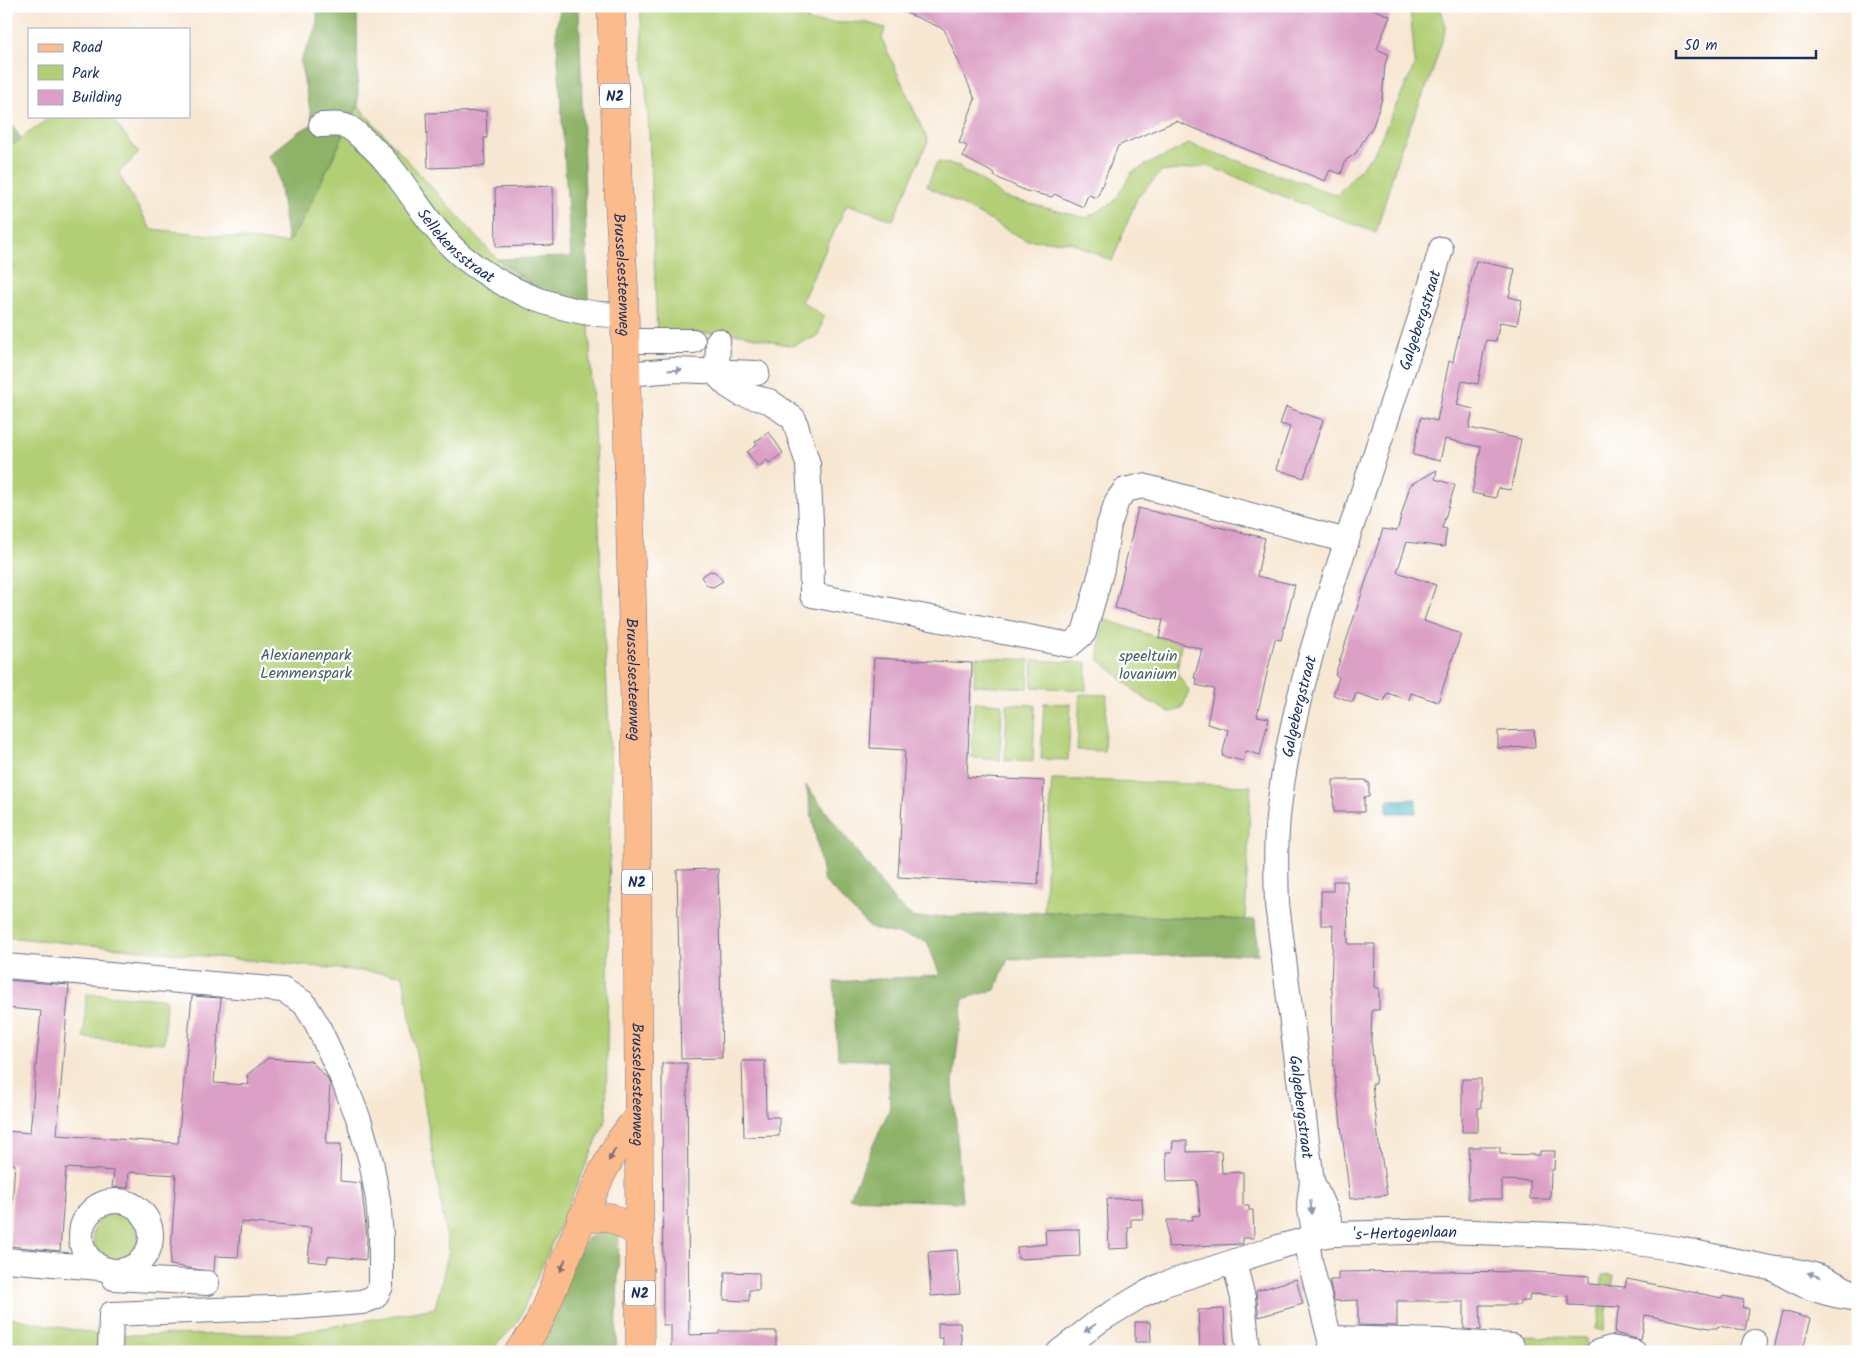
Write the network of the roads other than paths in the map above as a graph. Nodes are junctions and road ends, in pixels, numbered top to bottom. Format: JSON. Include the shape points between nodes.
{"nodes":[{"id":1,"x":612,"y":6,"type":"edge"},
{"id":2,"x":322,"y":125,"type":"dead end"},
{"id":3,"x":1441,"y":249,"type":"dead end"},
{"id":4,"x":625,"y":328,"type":"junction"},
{"id":5,"x":718,"y":340,"type":"dead end"},
{"id":6,"x":693,"y":341,"type":"dead end"},
{"id":7,"x":717,"y":372,"type":"junction"},
{"id":8,"x":757,"y":373,"type":"dead end"},
{"id":9,"x":626,"y":374,"type":"junction"},
{"id":10,"x":1347,"y":541,"type":"junction"},
{"id":11,"x":6,"y":966,"type":"edge"},
{"id":12,"x":639,"y":1115,"type":"junction"},
{"id":13,"x":582,"y":1220,"type":"junction"},
{"id":14,"x":640,"y":1234,"type":"junction"},
{"id":15,"x":1318,"y":1237,"type":"junction"},
{"id":16,"x":6,"y":1260,"type":"edge"},
{"id":17,"x":1234,"y":1262,"type":"junction"},
{"id":18,"x":108,"y":1272,"type":"junction"},
{"id":19,"x":207,"y":1283,"type":"dead end"},
{"id":20,"x":1858,"y":1298,"type":"edge"},
{"id":21,"x":111,"y":1314,"type":"junction"},
{"id":22,"x":1332,"y":1345,"type":"edge"},
{"id":23,"x":1438,"y":1346,"type":"edge"},
{"id":24,"x":1512,"y":1346,"type":"dead end"},
{"id":25,"x":110,"y":1352,"type":"edge"},
{"id":26,"x":518,"y":1352,"type":"edge"},
{"id":27,"x":640,"y":1352,"type":"edge"},
{"id":28,"x":1060,"y":1352,"type":"edge"},
{"id":29,"x":1248,"y":1352,"type":"edge"},
{"id":30,"x":1598,"y":1352,"type":"edge"},
{"id":31,"x":1634,"y":1352,"type":"edge"}],
"edges":[{"from":1,"to":4,"type":"main road","name":"Brusselsesteenweg","number":"N2"},
{"from":2,"to":4,"type":"street","name":"Sellekensstraat","via":[[348,127],[371,145],[456,250],[503,284],[542,301],[594,315]]},
{"from":3,"to":10,"type":"street","name":"Galgebergstraat"},
{"from":4,"to":6,"type":"street","name":"Sellekensstraat"},
{"from":4,"to":9,"type":"main road","name":"Brusselsesteenweg","number":"N2"},
{"from":5,"to":7,"type":"street"},
{"from":7,"to":8,"type":"street"},
{"from":9,"to":7,"type":"street","one_way":true,"via":[[674,370]]},
{"from":7,"to":10,"type":"street","via":[[724,382],[741,394],[769,401],[794,419],[808,464],[812,595],[1070,644],[1084,633],[1117,501],[1124,490],[1144,486]]},
{"from":9,"to":12,"type":"main road","name":"Brusselsesteenweg","number":"N2","via":[[637,798]]},
{"from":10,"to":15,"type":"street","name":"Galgebergstraat","via":[[1314,640],[1293,720],[1277,818],[1277,904],[1312,1181],[1328,1216]]},
{"from":11,"to":21,"type":"street","via":[[283,990],[304,1003],[317,1024],[359,1120],[371,1161],[379,1209],[382,1273],[381,1286],[375,1297],[362,1302],[298,1307]]},
{"from":12,"to":13,"type":"main road","one_way":true,"via":[[602,1172]]},
{"from":12,"to":14,"type":"main road","name":"Brusselsesteenweg","number":"N2"},
{"from":13,"to":14,"type":"main road","via":[[610,1218]]},
{"from":13,"to":26,"type":"main road","one_way":true,"via":[[538,1322]]},
{"from":14,"to":27,"type":"main road","name":"Brusselsesteenweg","number":"N2"},
{"from":15,"to":17,"type":"street","name":"'s-Hertogenlaan"},
{"from":15,"to":20,"type":"street","name":"'s-Hertogenlaan","via":[[1444,1231],[1587,1236],[1679,1249],[1775,1269],[1798,1269],[1838,1284]]},
{"from":15,"to":22,"type":"street","name":"Galgebergstraat","via":[[1310,1261]]},
{"from":16,"to":18,"type":"street"},
{"from":17,"to":28,"type":"street","name":"'s-Hertogenlaan","one_way":true,"via":[[1142,1294],[1076,1337]]},
{"from":17,"to":29,"type":"street","via":[[1243,1298]]},
{"from":18,"to":19,"type":"street"},
{"from":18,"to":21,"type":"street"},
{"from":21,"to":25,"type":"street"},
{"from":22,"to":23,"type":"street"},
{"from":23,"to":24,"type":"street"},
{"from":30,"to":31,"type":"street","via":[[1608,1348]]}]}
